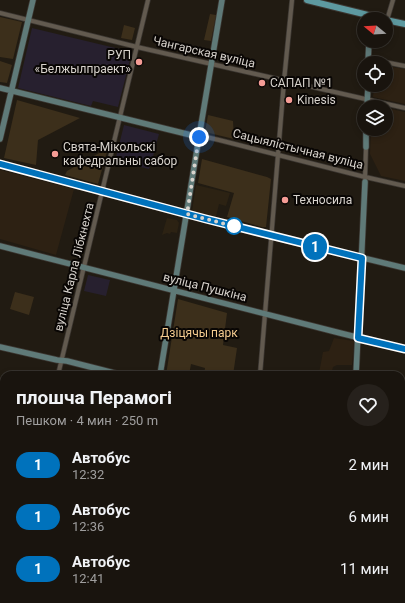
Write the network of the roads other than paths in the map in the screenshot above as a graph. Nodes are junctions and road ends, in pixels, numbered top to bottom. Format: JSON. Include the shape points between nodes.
{"nodes":[{"id":1,"x":33,"y":0,"type":"edge"},
{"id":2,"x":148,"y":0,"type":"edge"},
{"id":3,"x":222,"y":0,"type":"edge"},
{"id":4,"x":292,"y":0,"type":"edge"},
{"id":5,"x":307,"y":0,"type":"edge"},
{"id":6,"x":393,"y":0,"type":"edge"},
{"id":7,"x":389,"y":12,"type":"edge"},
{"id":8,"x":0,"y":13,"type":"edge"},
{"id":9,"x":357,"y":13,"type":"edge"},
{"id":10,"x":28,"y":20,"type":"junction"},
{"id":11,"x":393,"y":21,"type":"edge"},
{"id":12,"x":405,"y":24,"type":"edge"},
{"id":13,"x":137,"y":47,"type":"junction"},
{"id":14,"x":212,"y":64,"type":"junction"},
{"id":15,"x":393,"y":64,"type":"edge"},
{"id":16,"x":405,"y":66,"type":"edge"},
{"id":17,"x":284,"y":81,"type":"junction"},
{"id":18,"x":0,"y":88,"type":"edge"},
{"id":19,"x":12,"y":91,"type":"junction"},
{"id":20,"x":368,"y":92,"type":"edge"},
{"id":21,"x":367,"y":99,"type":"junction"},
{"id":22,"x":405,"y":108,"type":"edge"},
{"id":23,"x":120,"y":117,"type":"junction"},
{"id":24,"x":366,"y":136,"type":"edge"},
{"id":25,"x":199,"y":137,"type":"junction"},
{"id":26,"x":0,"y":139,"type":"edge"},
{"id":27,"x":366,"y":147,"type":"joint"},
{"id":28,"x":278,"y":155,"type":"junction"},
{"id":29,"x":0,"y":164,"type":"edge"},
{"id":30,"x":365,"y":179,"type":"junction"},
{"id":31,"x":405,"y":186,"type":"edge"},
{"id":32,"x":103,"y":191,"type":"junction"},
{"id":33,"x":187,"y":214,"type":"junction"},
{"id":34,"x":272,"y":236,"type":"junction"},
{"id":35,"x":0,"y":246,"type":"edge"},
{"id":36,"x":362,"y":258,"type":"junction"},
{"id":37,"x":84,"y":268,"type":"junction"},
{"id":38,"x":405,"y":268,"type":"edge"},
{"id":39,"x":174,"y":291,"type":"junction"},
{"id":40,"x":265,"y":314,"type":"junction"},
{"id":41,"x":358,"y":338,"type":"junction"},
{"id":42,"x":0,"y":347,"type":"edge"},
{"id":43,"x":405,"y":349,"type":"edge"},
{"id":44,"x":62,"y":360,"type":"junction"},
{"id":45,"x":59,"y":371,"type":"edge"},
{"id":46,"x":106,"y":371,"type":"edge"},
{"id":47,"x":161,"y":371,"type":"edge"},
{"id":48,"x":260,"y":371,"type":"edge"},
{"id":49,"x":356,"y":371,"type":"edge"}],
"edges":[{"from":1,"to":10,"type":"street"},
{"from":2,"to":13,"type":"street","name":"вуліца Карла Лібкнехта"},
{"from":3,"to":14,"type":"street"},
{"from":4,"to":17,"type":"street"},
{"from":5,"to":9,"type":"main road"},
{"from":6,"to":7,"type":"street"},
{"from":8,"to":10,"type":"street","name":"Чангарская вуліца"},
{"from":10,"to":13,"type":"street","name":"Чангарская вуліца"},
{"from":10,"to":19,"type":"street"},
{"from":11,"to":12,"type":"main road"},
{"from":13,"to":14,"type":"street","name":"Чангарская вуліца"},
{"from":13,"to":23,"type":"street","name":"вуліца Карла Лібкнехта"},
{"from":14,"to":17,"type":"street","name":"Чангарская вуліца"},
{"from":14,"to":25,"type":"street"},
{"from":15,"to":16,"type":"street"},
{"from":17,"to":21,"type":"street","name":"Чангарская вуліца"},
{"from":17,"to":28,"type":"street"},
{"from":18,"to":19,"type":"street","name":"Сацыялістычная вуліца"},
{"from":19,"to":23,"type":"street","name":"Сацыялістычная вуліца"},
{"from":19,"to":26,"type":"street"},
{"from":20,"to":21,"type":"street"},
{"from":21,"to":22,"type":"street","name":"Чангарская вуліца"},
{"from":23,"to":25,"type":"street","name":"Сацыялістычная вуліца"},
{"from":23,"to":32,"type":"street","name":"вуліца Карла Лібкнехта"},
{"from":24,"to":27,"type":"street"},
{"from":25,"to":28,"type":"street","name":"Сацыялістычная вуліца"},
{"from":25,"to":33,"type":"street"},
{"from":27,"to":30,"type":"street"},
{"from":28,"to":30,"type":"street","name":"Сацыялістычная вуліца"},
{"from":28,"to":34,"type":"street"},
{"from":29,"to":32,"type":"street"},
{"from":30,"to":31,"type":"street","name":"Сацыялістычная вуліца"},
{"from":30,"to":36,"type":"street"},
{"from":32,"to":33,"type":"street"},
{"from":32,"to":37,"type":"street","name":"вуліца Карла Лібкнехта"},
{"from":33,"to":34,"type":"street"},
{"from":33,"to":39,"type":"street"},
{"from":34,"to":36,"type":"street"},
{"from":34,"to":40,"type":"street"},
{"from":35,"to":37,"type":"street","name":"вуліца Пушкіна"},
{"from":36,"to":38,"type":"street"},
{"from":36,"to":41,"type":"street"},
{"from":37,"to":39,"type":"street","name":"вуліца Пушкіна"},
{"from":37,"to":44,"type":"street","name":"вуліца Карла Лібкнехта"},
{"from":39,"to":40,"type":"street","name":"вуліца Пушкіна"},
{"from":39,"to":47,"type":"street"},
{"from":40,"to":41,"type":"street","name":"вуліца Пушкіна"},
{"from":40,"to":48,"type":"street"},
{"from":41,"to":43,"type":"street","name":"вуліца Пушкіна"},
{"from":41,"to":49,"type":"street"},
{"from":42,"to":44,"type":"street"},
{"from":44,"to":45,"type":"street","name":"вуліца Карла Лібкнехта"},
{"from":44,"to":46,"type":"street"}]}
